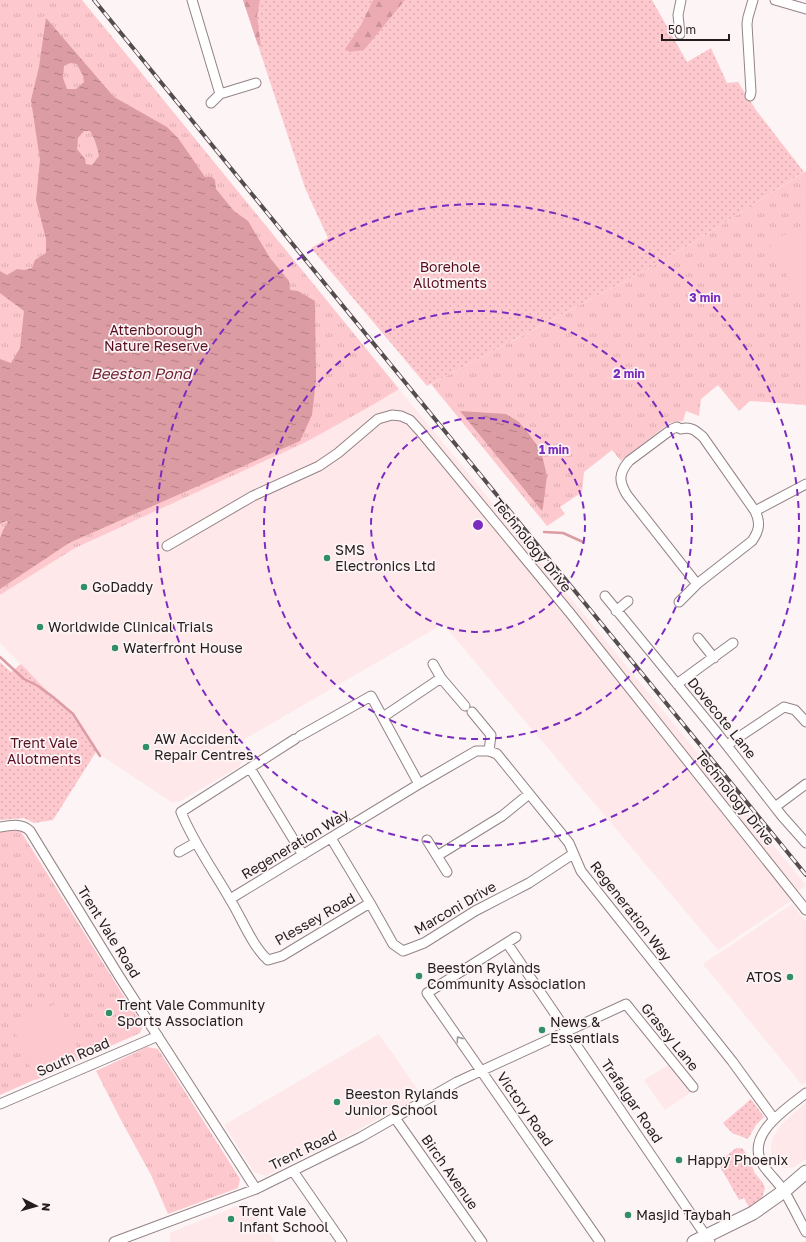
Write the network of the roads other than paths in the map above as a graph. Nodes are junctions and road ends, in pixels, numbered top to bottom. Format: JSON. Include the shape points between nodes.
{"nodes":[{"id":1,"x":192,"y":0,"type":"edge"},
{"id":2,"x":681,"y":0,"type":"edge"},
{"id":3,"x":753,"y":0,"type":"edge"},
{"id":4,"x":775,"y":0,"type":"edge"},
{"id":5,"x":806,"y":9,"type":"edge"},
{"id":6,"x":680,"y":34,"type":"dead end"},
{"id":7,"x":256,"y":83,"type":"dead end"},
{"id":8,"x":220,"y":94,"type":"junction"},
{"id":9,"x":750,"y":96,"type":"dead end"},
{"id":10,"x":211,"y":103,"type":"dead end"},
{"id":11,"x":806,"y":484,"type":"edge"},
{"id":12,"x":755,"y":511,"type":"junction"},
{"id":13,"x":167,"y":546,"type":"dead end"},
{"id":14,"x":697,"y":584,"type":"junction"},
{"id":15,"x":605,"y":596,"type":"dead end"},
{"id":16,"x":628,"y":601,"type":"dead end"},
{"id":17,"x":678,"y":602,"type":"dead end"},
{"id":18,"x":616,"y":611,"type":"junction"},
{"id":19,"x":698,"y":638,"type":"dead end"},
{"id":20,"x":733,"y":643,"type":"dead end"},
{"id":21,"x":714,"y":658,"type":"junction"},
{"id":22,"x":433,"y":664,"type":"dead end"},
{"id":23,"x":442,"y":678,"type":"junction"},
{"id":24,"x":677,"y":684,"type":"junction"},
{"id":25,"x":383,"y":717,"type":"junction"},
{"id":26,"x":806,"y":722,"type":"edge"},
{"id":27,"x":727,"y":746,"type":"junction"},
{"id":28,"x":489,"y":751,"type":"junction"},
{"id":29,"x":250,"y":768,"type":"junction"},
{"id":30,"x":419,"y":784,"type":"junction"},
{"id":31,"x":806,"y":784,"type":"edge"},
{"id":32,"x":529,"y":794,"type":"junction"},
{"id":33,"x":775,"y":807,"type":"junction"},
{"id":34,"x":0,"y":827,"type":"edge"},
{"id":35,"x":331,"y":838,"type":"junction"},
{"id":36,"x":427,"y":840,"type":"dead end"},
{"id":37,"x":195,"y":842,"type":"junction"},
{"id":38,"x":806,"y":842,"type":"edge"},
{"id":39,"x":179,"y":852,"type":"dead end"},
{"id":40,"x":573,"y":854,"type":"junction"},
{"id":41,"x":303,"y":855,"type":"junction"},
{"id":42,"x":437,"y":856,"type":"junction"},
{"id":43,"x":447,"y":872,"type":"dead end"},
{"id":44,"x":230,"y":899,"type":"junction"},
{"id":45,"x":370,"y":903,"type":"junction"},
{"id":46,"x":806,"y":910,"type":"edge"},
{"id":47,"x":516,"y":938,"type":"dead end"},
{"id":48,"x":507,"y":943,"type":"junction"},
{"id":49,"x":626,"y":1004,"type":"joint"},
{"id":50,"x":567,"y":1031,"type":"junction"},
{"id":51,"x":158,"y":1036,"type":"junction"},
{"id":52,"x":481,"y":1071,"type":"junction"},
{"id":53,"x":693,"y":1087,"type":"dead end"},
{"id":54,"x":806,"y":1093,"type":"edge"},
{"id":55,"x":0,"y":1104,"type":"edge"},
{"id":56,"x":395,"y":1118,"type":"junction"},
{"id":57,"x":774,"y":1119,"type":"junction"},
{"id":58,"x":292,"y":1172,"type":"junction"},
{"id":59,"x":806,"y":1172,"type":"edge"},
{"id":60,"x":256,"y":1189,"type":"junction"},
{"id":61,"x":784,"y":1191,"type":"junction"},
{"id":62,"x":806,"y":1232,"type":"edge"},
{"id":63,"x":708,"y":1239,"type":"edge"},
{"id":64,"x":114,"y":1242,"type":"edge"},
{"id":65,"x":342,"y":1242,"type":"edge"},
{"id":66,"x":482,"y":1242,"type":"edge"},
{"id":67,"x":600,"y":1242,"type":"edge"},
{"id":68,"x":694,"y":1242,"type":"edge"}],
"edges":[{"from":1,"to":8,"type":"street"},
{"from":2,"to":6,"type":"street","via":[[678,15]]},
{"from":3,"to":9,"type":"street","via":[[747,24]]},
{"from":4,"to":5,"type":"street"},
{"from":7,"to":8,"type":"street"},
{"from":8,"to":10,"type":"street"},
{"from":11,"to":12,"type":"street"},
{"from":12,"to":14,"type":"street","via":[[759,528],[756,536]]},
{"from":12,"to":14,"type":"street","via":[[703,437],[687,427],[672,429],[624,468],[620,483],[627,495]]},
{"from":13,"to":46,"type":"street","name":"Technology Drive","via":[[253,496],[319,466],[378,419],[392,415],[410,420],[570,613]]},
{"from":14,"to":17,"type":"street"},
{"from":15,"to":18,"type":"street","name":"Dovecote Lane"},
{"from":16,"to":18,"type":"street"},
{"from":18,"to":24,"type":"street","name":"Dovecote Lane"},
{"from":19,"to":21,"type":"street"},
{"from":20,"to":21,"type":"street"},
{"from":21,"to":24,"type":"street"},
{"from":22,"to":23,"type":"street"},
{"from":23,"to":25,"type":"street"},
{"from":23,"to":28,"type":"street","via":[[491,735]]},
{"from":24,"to":27,"type":"street","name":"Dovecote Lane"},
{"from":25,"to":29,"type":"street","via":[[371,696]]},
{"from":25,"to":30,"type":"street"},
{"from":26,"to":27,"type":"street","via":[[795,710],[784,707]]},
{"from":27,"to":33,"type":"street","name":"Dovecote Lane"},
{"from":28,"to":30,"type":"street","name":"Regeneration Way","via":[[476,751]]},
{"from":28,"to":32,"type":"street","name":"Regeneration Way","via":[[497,754]]},
{"from":29,"to":37,"type":"street","name":"Plessey Road","via":[[181,812]]},
{"from":29,"to":41,"type":"street"},
{"from":30,"to":35,"type":"street","name":"Regeneration Way"},
{"from":31,"to":33,"type":"street"},
{"from":32,"to":40,"type":"street","name":"Regeneration Way","via":[[569,843]]},
{"from":32,"to":42,"type":"street","via":[[502,816]]},
{"from":33,"to":38,"type":"street","name":"Dovecote Lane"},
{"from":34,"to":51,"type":"street","name":"Trent Vale Road","via":[[21,825],[30,831]]},
{"from":35,"to":41,"type":"street","name":"Regeneration Way"},
{"from":35,"to":45,"type":"street","name":"Marconi Drive"},
{"from":36,"to":42,"type":"street"},
{"from":37,"to":39,"type":"street"},
{"from":37,"to":44,"type":"street","name":"Plessey Road"},
{"from":40,"to":45,"type":"street","name":"Marconi Drive","via":[[529,883],[475,911],[424,944],[403,951],[393,944]]},
{"from":40,"to":57,"type":"street","name":"Regeneration Way","via":[[581,871],[732,1061]]},
{"from":41,"to":44,"type":"street","name":"Regeneration Way"},
{"from":42,"to":43,"type":"street"},
{"from":44,"to":45,"type":"street","name":"Plessey Road","via":[[260,953],[268,960],[282,956]]},
{"from":47,"to":48,"type":"street"},
{"from":48,"to":50,"type":"street","name":"Trafalgar Road"},
{"from":52,"to":48,"type":"street","name":"Victory Road","one_way":true,"via":[[427,993]]},
{"from":49,"to":50,"type":"street","name":"Trent Road"},
{"from":49,"to":53,"type":"street","name":"Grassy Lane"},
{"from":50,"to":52,"type":"street","name":"Trent Road"},
{"from":50,"to":63,"type":"street","name":"Trafalgar Road"},
{"from":51,"to":55,"type":"street","name":"South Road"},
{"from":51,"to":60,"type":"street","name":"Trent Vale Road"},
{"from":52,"to":56,"type":"street","name":"Trent Road"},
{"from":52,"to":67,"type":"street","name":"Victory Road"},
{"from":54,"to":57,"type":"street"},
{"from":56,"to":58,"type":"street","name":"Trent Road"},
{"from":56,"to":66,"type":"street","name":"Birch Avenue"},
{"from":57,"to":61,"type":"street","via":[[761,1136],[759,1152],[763,1165]]},
{"from":58,"to":60,"type":"street","name":"Trent Road"},
{"from":58,"to":65,"type":"street"},
{"from":59,"to":61,"type":"street"},
{"from":60,"to":64,"type":"street","name":"Trent Road"},
{"from":61,"to":62,"type":"street"},
{"from":61,"to":63,"type":"street","via":[[753,1213]]},
{"from":63,"to":68,"type":"street"}]}
